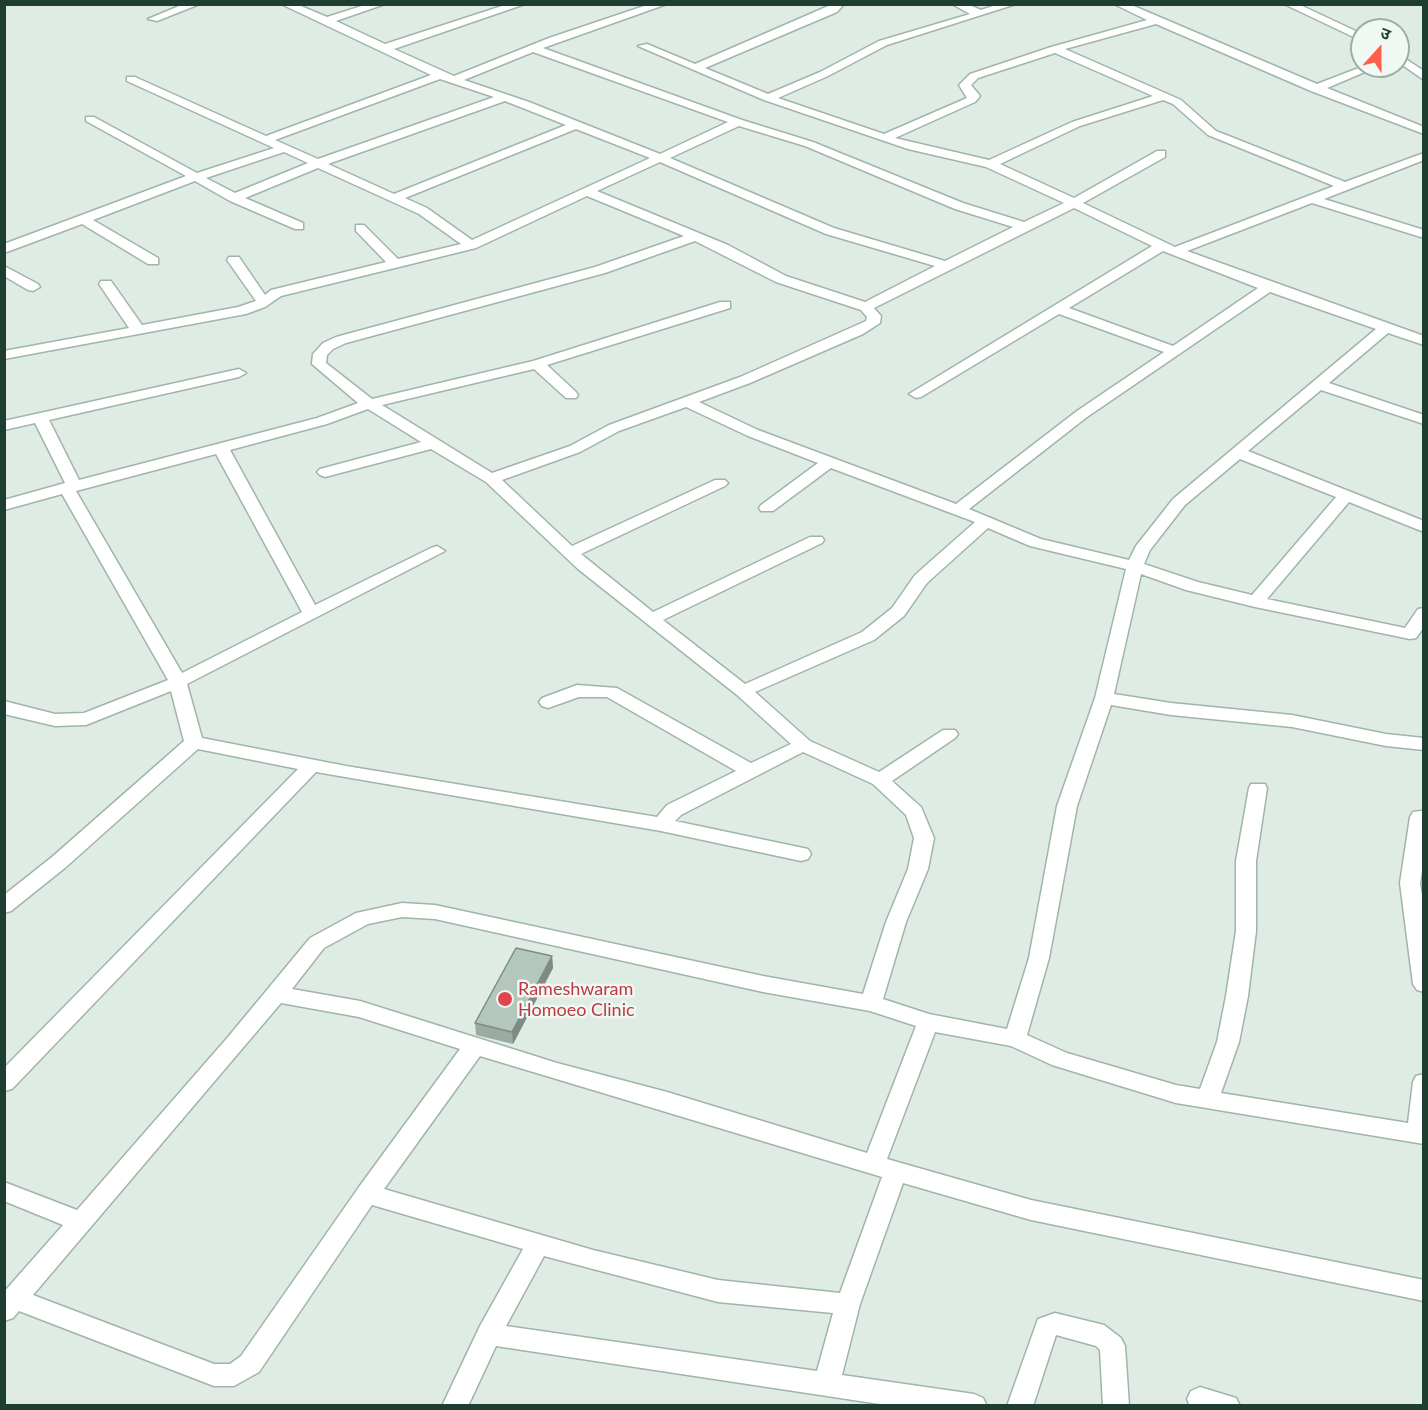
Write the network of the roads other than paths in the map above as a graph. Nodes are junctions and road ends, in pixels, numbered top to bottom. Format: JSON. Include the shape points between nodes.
{"nodes":[{"id":1,"x":195,"y":4,"type":"edge"},
{"id":2,"x":286,"y":4,"type":"edge"},
{"id":3,"x":380,"y":4,"type":"edge"},
{"id":4,"x":520,"y":4,"type":"edge"},
{"id":5,"x":624,"y":4,"type":"edge"},
{"id":6,"x":662,"y":4,"type":"edge"},
{"id":7,"x":839,"y":4,"type":"edge"},
{"id":8,"x":957,"y":4,"type":"edge"},
{"id":9,"x":1011,"y":4,"type":"edge"},
{"id":10,"x":1119,"y":4,"type":"edge"},
{"id":11,"x":1289,"y":4,"type":"edge"},
{"id":12,"x":642,"y":11,"type":"junction"},
{"id":13,"x":980,"y":14,"type":"junction"},
{"id":14,"x":153,"y":19,"type":"dead end"},
{"id":15,"x":327,"y":20,"type":"junction"},
{"id":16,"x":1156,"y":21,"type":"junction"},
{"id":17,"x":1350,"y":32,"type":"edge"},
{"id":18,"x":643,"y":46,"type":"dead end"},
{"id":19,"x":385,"y":48,"type":"junction"},
{"id":20,"x":533,"y":48,"type":"junction"},
{"id":21,"x":1055,"y":49,"type":"junction"},
{"id":22,"x":697,"y":67,"type":"junction"},
{"id":23,"x":1410,"y":67,"type":"edge"},
{"id":24,"x":440,"y":75,"type":"junction"},
{"id":25,"x":1350,"y":75,"type":"edge"},
{"id":26,"x":1424,"y":77,"type":"edge"},
{"id":27,"x":131,"y":79,"type":"dead end"},
{"id":28,"x":454,"y":80,"type":"junction"},
{"id":29,"x":1315,"y":89,"type":"junction"},
{"id":30,"x":1164,"y":96,"type":"junction"},
{"id":31,"x":502,"y":98,"type":"junction"},
{"id":32,"x":768,"y":98,"type":"junction"},
{"id":33,"x":90,"y":119,"type":"dead end"},
{"id":34,"x":738,"y":122,"type":"junction"},
{"id":35,"x":574,"y":124,"type":"junction"},
{"id":36,"x":1424,"y":131,"type":"edge"},
{"id":37,"x":885,"y":138,"type":"junction"},
{"id":38,"x":267,"y":139,"type":"junction"},
{"id":39,"x":285,"y":148,"type":"junction"},
{"id":40,"x":1161,"y":154,"type":"dead end"},
{"id":41,"x":1424,"y":156,"type":"edge"},
{"id":42,"x":660,"y":158,"type":"junction"},
{"id":43,"x":318,"y":163,"type":"junction"},
{"id":44,"x":990,"y":165,"type":"junction"},
{"id":45,"x":195,"y":177,"type":"junction"},
{"id":46,"x":1341,"y":185,"type":"junction"},
{"id":47,"x":587,"y":191,"type":"junction"},
{"id":48,"x":234,"y":198,"type":"junction"},
{"id":49,"x":394,"y":198,"type":"junction"},
{"id":50,"x":1309,"y":198,"type":"junction"},
{"id":51,"x":1074,"y":203,"type":"junction"},
{"id":52,"x":84,"y":220,"type":"junction"},
{"id":53,"x":299,"y":226,"type":"dead end"},
{"id":54,"x":1025,"y":227,"type":"junction"},
{"id":55,"x":360,"y":228,"type":"dead end"},
{"id":56,"x":1424,"y":234,"type":"edge"},
{"id":57,"x":696,"y":236,"type":"junction"},
{"id":58,"x":471,"y":245,"type":"junction"},
{"id":59,"x":1169,"y":248,"type":"junction"},
{"id":60,"x":4,"y":249,"type":"edge"},
{"id":61,"x":234,"y":260,"type":"dead end"},
{"id":62,"x":153,"y":261,"type":"dead end"},
{"id":63,"x":394,"y":263,"type":"junction"},
{"id":64,"x":946,"y":265,"type":"junction"},
{"id":65,"x":4,"y":270,"type":"edge"},
{"id":66,"x":106,"y":284,"type":"dead end"},
{"id":67,"x":33,"y":287,"type":"dead end"},
{"id":68,"x":1267,"y":288,"type":"junction"},
{"id":69,"x":263,"y":302,"type":"junction"},
{"id":70,"x":725,"y":305,"type":"dead end"},
{"id":71,"x":866,"y":307,"type":"junction"},
{"id":72,"x":1059,"y":309,"type":"junction"},
{"id":73,"x":1385,"y":328,"type":"junction"},
{"id":74,"x":138,"y":330,"type":"junction"},
{"id":75,"x":1424,"y":341,"type":"edge"},
{"id":76,"x":1175,"y":351,"type":"junction"},
{"id":77,"x":4,"y":355,"type":"edge"},
{"id":78,"x":537,"y":364,"type":"junction"},
{"id":79,"x":239,"y":373,"type":"dead end"},
{"id":80,"x":1321,"y":385,"type":"junction"},
{"id":81,"x":916,"y":394,"type":"dead end"},
{"id":82,"x":571,"y":395,"type":"dead end"},
{"id":83,"x":688,"y":402,"type":"junction"},
{"id":84,"x":369,"y":404,"type":"junction"},
{"id":85,"x":40,"y":418,"type":"junction"},
{"id":86,"x":1424,"y":420,"type":"edge"},
{"id":87,"x":4,"y":426,"type":"edge"},
{"id":88,"x":436,"y":443,"type":"junction"},
{"id":89,"x":220,"y":446,"type":"junction"},
{"id":90,"x":1239,"y":453,"type":"junction"},
{"id":91,"x":830,"y":461,"type":"junction"},
{"id":92,"x":326,"y":472,"type":"dead end"},
{"id":93,"x":491,"y":479,"type":"junction"},
{"id":94,"x":720,"y":483,"type":"dead end"},
{"id":95,"x":70,"y":486,"type":"junction"},
{"id":96,"x":1346,"y":496,"type":"junction"},
{"id":97,"x":4,"y":505,"type":"edge"},
{"id":98,"x":767,"y":508,"type":"dead end"},
{"id":99,"x":957,"y":511,"type":"junction"},
{"id":100,"x":986,"y":521,"type":"junction"},
{"id":101,"x":1424,"y":527,"type":"edge"},
{"id":102,"x":816,"y":540,"type":"dead end"},
{"id":103,"x":437,"y":551,"type":"dead end"},
{"id":104,"x":570,"y":553,"type":"junction"},
{"id":105,"x":1135,"y":566,"type":"junction"},
{"id":106,"x":1255,"y":602,"type":"junction"},
{"id":107,"x":1424,"y":613,"type":"edge"},
{"id":108,"x":311,"y":614,"type":"junction"},
{"id":109,"x":650,"y":620,"type":"junction"},
{"id":110,"x":1417,"y":636,"type":"edge"},
{"id":111,"x":178,"y":682,"type":"junction"},
{"id":112,"x":743,"y":691,"type":"junction"},
{"id":113,"x":1104,"y":698,"type":"junction"},
{"id":114,"x":548,"y":702,"type":"dead end"},
{"id":115,"x":4,"y":707,"type":"edge"},
{"id":116,"x":949,"y":734,"type":"dead end"},
{"id":117,"x":194,"y":742,"type":"junction"},
{"id":118,"x":1424,"y":744,"type":"edge"},
{"id":119,"x":803,"y":745,"type":"junction"},
{"id":120,"x":312,"y":765,"type":"junction"},
{"id":121,"x":752,"y":772,"type":"junction"},
{"id":122,"x":880,"y":780,"type":"junction"},
{"id":123,"x":1258,"y":788,"type":"dead end"},
{"id":124,"x":1420,"y":816,"type":"dead end"},
{"id":125,"x":662,"y":824,"type":"junction"},
{"id":126,"x":1419,"y":843,"type":"edge"},
{"id":127,"x":801,"y":854,"type":"dead end"},
{"id":128,"x":4,"y":906,"type":"edge"},
{"id":129,"x":1424,"y":984,"type":"edge"},
{"id":130,"x":275,"y":994,"type":"junction"},
{"id":131,"x":871,"y":1003,"type":"junction"},
{"id":132,"x":928,"y":1023,"type":"junction"},
{"id":133,"x":1016,"y":1040,"type":"junction"},
{"id":134,"x":476,"y":1044,"type":"junction"},
{"id":135,"x":1424,"y":1082,"type":"edge"},
{"id":136,"x":4,"y":1083,"type":"edge"},
{"id":137,"x":1207,"y":1100,"type":"junction"},
{"id":138,"x":1420,"y":1134,"type":"edge"},
{"id":139,"x":885,"y":1167,"type":"junction"},
{"id":140,"x":4,"y":1191,"type":"edge"},
{"id":141,"x":367,"y":1194,"type":"junction"},
{"id":142,"x":79,"y":1222,"type":"junction"},
{"id":143,"x":538,"y":1244,"type":"junction"},
{"id":144,"x":1424,"y":1291,"type":"edge"},
{"id":145,"x":10,"y":1304,"type":"edge"},
{"id":146,"x":848,"y":1304,"type":"junction"},
{"id":147,"x":489,"y":1334,"type":"junction"},
{"id":148,"x":827,"y":1382,"type":"junction"},
{"id":149,"x":1200,"y":1399,"type":"dead end"},
{"id":150,"x":455,"y":1406,"type":"edge"},
{"id":151,"x":974,"y":1406,"type":"edge"},
{"id":152,"x":1020,"y":1406,"type":"edge"},
{"id":153,"x":1116,"y":1406,"type":"edge"},
{"id":154,"x":1227,"y":1406,"type":"edge"}],
"edges":[{"from":1,"to":14,"type":"street"},
{"from":2,"to":15,"type":"street"},
{"from":3,"to":15,"type":"street"},
{"from":4,"to":19,"type":"street"},
{"from":5,"to":12,"type":"street"},
{"from":6,"to":12,"type":"street"},
{"from":7,"to":22,"type":"street","via":[[833,10]]},
{"from":8,"to":13,"type":"street"},
{"from":9,"to":13,"type":"street"},
{"from":10,"to":16,"type":"street"},
{"from":11,"to":17,"type":"street"},
{"from":12,"to":20,"type":"street"},
{"from":13,"to":32,"type":"street","via":[[883,43]]},
{"from":15,"to":19,"type":"street"},
{"from":16,"to":21,"type":"street"},
{"from":16,"to":29,"type":"street"},
{"from":18,"to":22,"type":"street"},
{"from":19,"to":24,"type":"street"},
{"from":20,"to":28,"type":"street"},
{"from":20,"to":34,"type":"street"},
{"from":21,"to":30,"type":"street"},
{"from":21,"to":37,"type":"street","via":[[974,76],[965,85],[974,96],[971,100]]},
{"from":22,"to":32,"type":"street"},
{"from":23,"to":26,"type":"street"},
{"from":24,"to":28,"type":"street"},
{"from":24,"to":38,"type":"street"},
{"from":25,"to":29,"type":"street"},
{"from":27,"to":38,"type":"street"},
{"from":28,"to":31,"type":"street"},
{"from":29,"to":36,"type":"street"},
{"from":30,"to":44,"type":"street","via":[[1076,124]]},
{"from":30,"to":46,"type":"street","via":[[1177,102],[1212,134]]},
{"from":31,"to":35,"type":"street"},
{"from":31,"to":43,"type":"street"},
{"from":32,"to":37,"type":"street"},
{"from":33,"to":45,"type":"street"},
{"from":34,"to":42,"type":"street"},
{"from":34,"to":54,"type":"street","via":[[809,144],[959,206]]},
{"from":35,"to":42,"type":"street"},
{"from":35,"to":49,"type":"street"},
{"from":37,"to":44,"type":"street"},
{"from":38,"to":39,"type":"street"},
{"from":39,"to":43,"type":"street"},
{"from":39,"to":45,"type":"street"},
{"from":40,"to":51,"type":"street"},
{"from":41,"to":46,"type":"street"},
{"from":42,"to":47,"type":"street"},
{"from":42,"to":64,"type":"street","via":[[830,231]]},
{"from":43,"to":48,"type":"street"},
{"from":43,"to":49,"type":"street"},
{"from":44,"to":51,"type":"street"},
{"from":45,"to":48,"type":"street"},
{"from":45,"to":52,"type":"street"},
{"from":46,"to":50,"type":"street"},
{"from":47,"to":57,"type":"street"},
{"from":47,"to":58,"type":"street"},
{"from":48,"to":53,"type":"street"},
{"from":49,"to":58,"type":"street","via":[[433,217]]},
{"from":50,"to":56,"type":"street"},
{"from":50,"to":59,"type":"street"},
{"from":51,"to":54,"type":"street"},
{"from":51,"to":59,"type":"street"},
{"from":52,"to":60,"type":"street"},
{"from":52,"to":62,"type":"street"},
{"from":54,"to":64,"type":"street"},
{"from":55,"to":63,"type":"street"},
{"from":57,"to":71,"type":"street","via":[[781,279]]},
{"from":57,"to":84,"type":"street","via":[[600,270],[328,346],[320,354],[319,364]]},
{"from":58,"to":63,"type":"street"},
{"from":59,"to":68,"type":"street"},
{"from":59,"to":72,"type":"street"},
{"from":61,"to":69,"type":"street"},
{"from":63,"to":69,"type":"street","via":[[276,293]]},
{"from":64,"to":71,"type":"street"},
{"from":65,"to":67,"type":"street"},
{"from":66,"to":74,"type":"street"},
{"from":68,"to":73,"type":"street"},
{"from":68,"to":76,"type":"street"},
{"from":69,"to":74,"type":"street","via":[[240,311]]},
{"from":70,"to":78,"type":"street"},
{"from":71,"to":83,"type":"street","via":[[874,316],[873,323]]},
{"from":72,"to":76,"type":"street"},
{"from":72,"to":81,"type":"street"},
{"from":73,"to":75,"type":"street"},
{"from":73,"to":80,"type":"street"},
{"from":74,"to":77,"type":"street"},
{"from":76,"to":99,"type":"street","via":[[1082,414]]},
{"from":78,"to":82,"type":"street"},
{"from":78,"to":84,"type":"street"},
{"from":79,"to":85,"type":"street"},
{"from":80,"to":86,"type":"street"},
{"from":80,"to":90,"type":"street"},
{"from":83,"to":91,"type":"street","via":[[753,433]]},
{"from":83,"to":93,"type":"street"},
{"from":84,"to":88,"type":"street"},
{"from":84,"to":89,"type":"street","via":[[322,421]]},
{"from":85,"to":87,"type":"street"},
{"from":85,"to":95,"type":"street"},
{"from":88,"to":92,"type":"street"},
{"from":88,"to":93,"type":"street"},
{"from":89,"to":95,"type":"street"},
{"from":89,"to":108,"type":"street"},
{"from":90,"to":96,"type":"street"},
{"from":90,"to":105,"type":"street","via":[[1179,502],[1142,549]]},
{"from":91,"to":98,"type":"street"},
{"from":91,"to":99,"type":"street"},
{"from":93,"to":104,"type":"street"},
{"from":94,"to":104,"type":"street"},
{"from":95,"to":97,"type":"street"},
{"from":95,"to":111,"type":"street"},
{"from":96,"to":101,"type":"street"},
{"from":96,"to":106,"type":"street"},
{"from":99,"to":100,"type":"street"},
{"from":100,"to":105,"type":"street","via":[[1036,543]]},
{"from":100,"to":112,"type":"street","via":[[921,579],[898,612],[868,636]]},
{"from":102,"to":109,"type":"street"},
{"from":103,"to":108,"type":"street"},
{"from":104,"to":109,"type":"street"},
{"from":105,"to":106,"type":"street"},
{"from":105,"to":113,"type":"street"},
{"from":106,"to":110,"type":"street"},
{"from":107,"to":110,"type":"street"},
{"from":108,"to":111,"type":"street"},
{"from":109,"to":112,"type":"street"},
{"from":111,"to":115,"type":"street","via":[[86,719],[55,720]]},
{"from":111,"to":117,"type":"street"},
{"from":112,"to":119,"type":"street"},
{"from":113,"to":118,"type":"street"},
{"from":113,"to":133,"type":"street","via":[[1067,806],[1039,958]]},
{"from":114,"to":121,"type":"street","via":[[577,691],[611,692]]},
{"from":116,"to":122,"type":"street"},
{"from":117,"to":120,"type":"street"},
{"from":117,"to":128,"type":"street"},
{"from":119,"to":121,"type":"street"},
{"from":119,"to":122,"type":"street"},
{"from":120,"to":125,"type":"street"},
{"from":120,"to":136,"type":"street"},
{"from":121,"to":125,"type":"street","via":[[674,810]]},
{"from":122,"to":131,"type":"street","via":[[914,812],[924,838],[918,869],[896,922]]},
{"from":123,"to":137,"type":"street","via":[[1246,861],[1246,931],[1237,996],[1228,1042]]},
{"from":124,"to":126,"type":"street"},
{"from":125,"to":127,"type":"street"},
{"from":126,"to":129,"type":"street","via":[[1410,883]]},
{"from":130,"to":131,"type":"street","via":[[317,943],[363,918],[402,910],[515,927],[763,984]]},
{"from":130,"to":134,"type":"street","via":[[360,1009]]},
{"from":130,"to":142,"type":"street"},
{"from":131,"to":132,"type":"street"},
{"from":132,"to":133,"type":"street"},
{"from":132,"to":139,"type":"street"},
{"from":133,"to":137,"type":"street","via":[[1060,1059]]},
{"from":134,"to":139,"type":"street","via":[[557,1072]]},
{"from":134,"to":141,"type":"street"},
{"from":135,"to":138,"type":"street"},
{"from":137,"to":138,"type":"street"},
{"from":139,"to":144,"type":"street","via":[[1031,1210]]},
{"from":139,"to":146,"type":"street"},
{"from":140,"to":142,"type":"street"},
{"from":141,"to":143,"type":"street"},
{"from":141,"to":145,"type":"street","via":[[250,1364],[234,1375],[214,1375]]},
{"from":142,"to":145,"type":"street"},
{"from":143,"to":146,"type":"street","via":[[718,1291]]},
{"from":143,"to":147,"type":"street"},
{"from":146,"to":148,"type":"street"},
{"from":147,"to":148,"type":"street"},
{"from":147,"to":150,"type":"street"},
{"from":148,"to":151,"type":"street"},
{"from":149,"to":154,"type":"street"},
{"from":152,"to":153,"type":"street","via":[[1041,1339],[1047,1327],[1055,1324],[1095,1333],[1112,1346]]}]}
